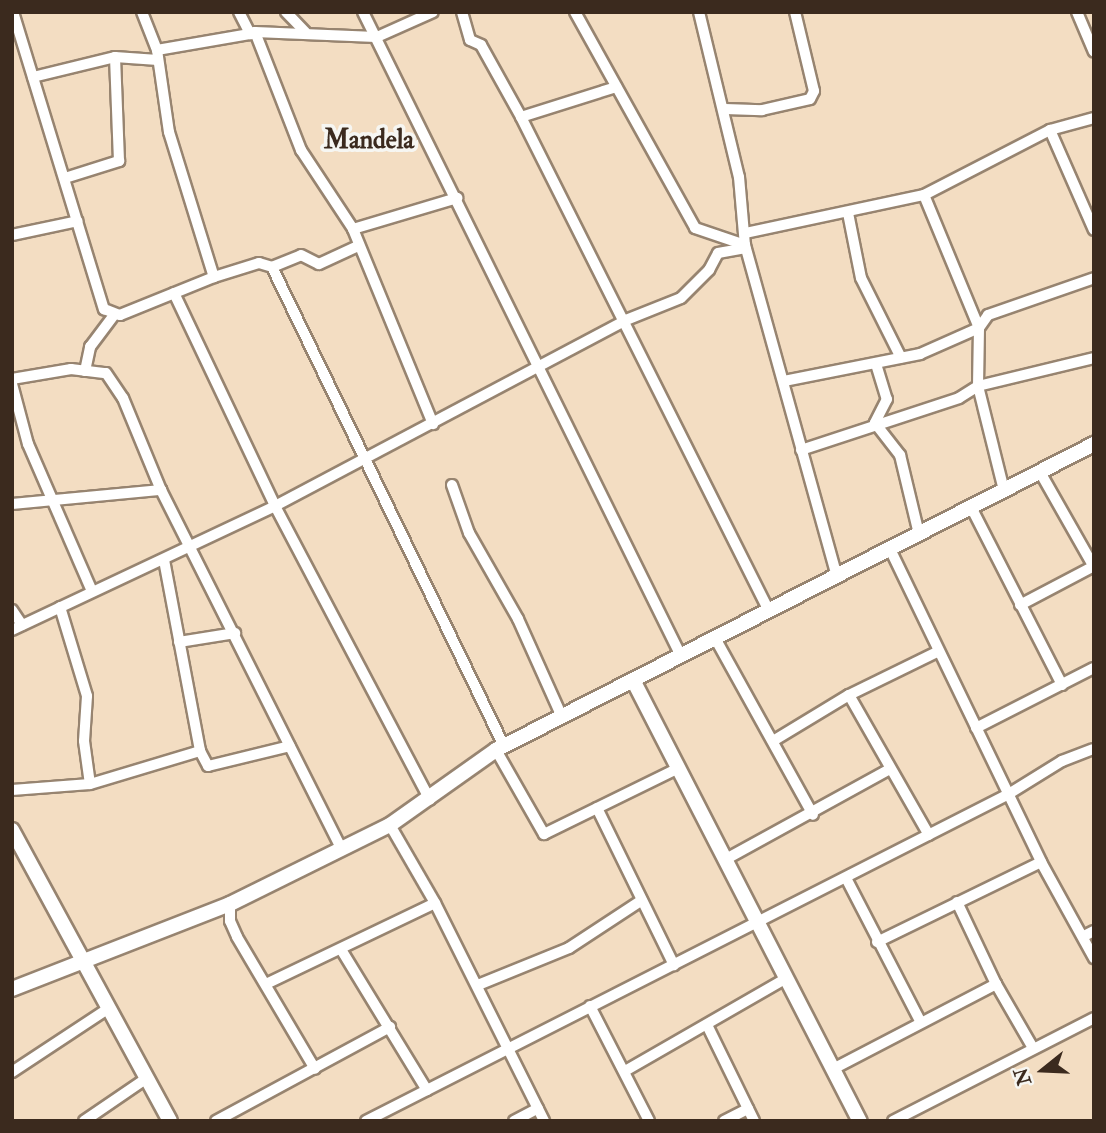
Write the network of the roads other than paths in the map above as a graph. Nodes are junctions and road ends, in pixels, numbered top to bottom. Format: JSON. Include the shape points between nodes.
{"nodes":[{"id":1,"x":13,"y":12,"type":"edge"},
{"id":2,"x":142,"y":12,"type":"edge"},
{"id":3,"x":239,"y":12,"type":"edge"},
{"id":4,"x":286,"y":12,"type":"edge"},
{"id":5,"x":363,"y":12,"type":"edge"},
{"id":6,"x":433,"y":12,"type":"edge"},
{"id":7,"x":462,"y":12,"type":"edge"},
{"id":8,"x":575,"y":12,"type":"edge"},
{"id":9,"x":699,"y":12,"type":"edge"},
{"id":10,"x":795,"y":12,"type":"edge"},
{"id":11,"x":1077,"y":12,"type":"edge"},
{"id":12,"x":305,"y":32,"type":"junction"},
{"id":13,"x":253,"y":33,"type":"junction"},
{"id":14,"x":377,"y":37,"type":"junction"},
{"id":15,"x":1094,"y":52,"type":"edge"},
{"id":16,"x":157,"y":55,"type":"junction"},
{"id":17,"x":115,"y":57,"type":"junction"},
{"id":18,"x":33,"y":78,"type":"junction"},
{"id":19,"x":616,"y":87,"type":"junction"},
{"id":20,"x":725,"y":109,"type":"junction"},
{"id":21,"x":521,"y":117,"type":"junction"},
{"id":22,"x":1094,"y":118,"type":"edge"},
{"id":23,"x":1050,"y":130,"type":"junction"},
{"id":24,"x":65,"y":178,"type":"junction"},
{"id":25,"x":924,"y":195,"type":"junction"},
{"id":26,"x":457,"y":198,"type":"junction"},
{"id":27,"x":848,"y":213,"type":"junction"},
{"id":28,"x":78,"y":221,"type":"junction"},
{"id":29,"x":354,"y":229,"type":"junction"},
{"id":30,"x":1094,"y":230,"type":"edge"},
{"id":31,"x":745,"y":233,"type":"junction"},
{"id":32,"x":12,"y":235,"type":"edge"},
{"id":33,"x":358,"y":246,"type":"junction"},
{"id":34,"x":746,"y":247,"type":"junction"},
{"id":35,"x":272,"y":267,"type":"junction"},
{"id":36,"x":214,"y":277,"type":"junction"},
{"id":37,"x":1094,"y":278,"type":"edge"},
{"id":38,"x":174,"y":293,"type":"junction"},
{"id":39,"x":113,"y":316,"type":"junction"},
{"id":40,"x":626,"y":320,"type":"junction"},
{"id":41,"x":979,"y":328,"type":"junction"},
{"id":42,"x":901,"y":358,"type":"junction"},
{"id":43,"x":1094,"y":358,"type":"edge"},
{"id":44,"x":876,"y":364,"type":"junction"},
{"id":45,"x":540,"y":365,"type":"junction"},
{"id":46,"x":85,"y":371,"type":"junction"},
{"id":47,"x":12,"y":379,"type":"edge"},
{"id":48,"x":784,"y":381,"type":"junction"},
{"id":49,"x":12,"y":384,"type":"edge"},
{"id":50,"x":978,"y":386,"type":"junction"},
{"id":51,"x":875,"y":423,"type":"junction"},
{"id":52,"x":433,"y":424,"type":"junction"},
{"id":53,"x":1094,"y":444,"type":"edge"},
{"id":54,"x":802,"y":450,"type":"junction"},
{"id":55,"x":363,"y":456,"type":"junction"},
{"id":56,"x":1040,"y":472,"type":"junction"},
{"id":57,"x":452,"y":485,"type":"dead end"},
{"id":58,"x":161,"y":490,"type":"junction"},
{"id":59,"x":1004,"y":490,"type":"junction"},
{"id":60,"x":50,"y":499,"type":"junction"},
{"id":61,"x":12,"y":504,"type":"edge"},
{"id":62,"x":275,"y":506,"type":"junction"},
{"id":63,"x":971,"y":507,"type":"junction"},
{"id":64,"x":919,"y":534,"type":"junction"},
{"id":65,"x":192,"y":546,"type":"junction"},
{"id":66,"x":890,"y":549,"type":"junction"},
{"id":67,"x":164,"y":559,"type":"junction"},
{"id":68,"x":1094,"y":566,"type":"edge"},
{"id":69,"x":837,"y":576,"type":"junction"},
{"id":70,"x":92,"y":591,"type":"junction"},
{"id":71,"x":1020,"y":605,"type":"junction"},
{"id":72,"x":60,"y":607,"type":"junction"},
{"id":73,"x":12,"y":610,"type":"edge"},
{"id":74,"x":769,"y":611,"type":"junction"},
{"id":75,"x":17,"y":628,"type":"edge"},
{"id":76,"x":235,"y":633,"type":"junction"},
{"id":77,"x":715,"y":638,"type":"junction"},
{"id":78,"x":180,"y":642,"type":"junction"},
{"id":79,"x":937,"y":652,"type":"junction"},
{"id":80,"x":681,"y":656,"type":"junction"},
{"id":81,"x":1094,"y":668,"type":"edge"},
{"id":82,"x":633,"y":680,"type":"junction"},
{"id":83,"x":1062,"y":685,"type":"junction"},
{"id":84,"x":849,"y":695,"type":"junction"},
{"id":85,"x":562,"y":717,"type":"junction"},
{"id":86,"x":976,"y":728,"type":"junction"},
{"id":87,"x":773,"y":741,"type":"junction"},
{"id":88,"x":290,"y":746,"type":"junction"},
{"id":89,"x":500,"y":748,"type":"junction"},
{"id":90,"x":1093,"y":750,"type":"edge"},
{"id":91,"x":200,"y":751,"type":"junction"},
{"id":92,"x":679,"y":768,"type":"junction"},
{"id":93,"x":890,"y":769,"type":"junction"},
{"id":94,"x":90,"y":784,"type":"junction"},
{"id":95,"x":12,"y":790,"type":"edge"},
{"id":96,"x":1007,"y":795,"type":"junction"},
{"id":97,"x":430,"y":800,"type":"junction"},
{"id":98,"x":597,"y":808,"type":"junction"},
{"id":99,"x":813,"y":814,"type":"junction"},
{"id":100,"x":390,"y":825,"type":"junction"},
{"id":101,"x":12,"y":830,"type":"edge"},
{"id":102,"x":929,"y":835,"type":"junction"},
{"id":103,"x":341,"y":848,"type":"junction"},
{"id":104,"x":728,"y":858,"type":"junction"},
{"id":105,"x":1041,"y":862,"type":"junction"},
{"id":106,"x":846,"y":878,"type":"junction"},
{"id":107,"x":642,"y":900,"type":"junction"},
{"id":108,"x":435,"y":902,"type":"junction"},
{"id":109,"x":957,"y":902,"type":"junction"},
{"id":110,"x":230,"y":904,"type":"junction"},
{"id":111,"x":758,"y":923,"type":"junction"},
{"id":112,"x":1089,"y":934,"type":"edge"},
{"id":113,"x":877,"y":942,"type":"junction"},
{"id":114,"x":342,"y":951,"type":"junction"},
{"id":115,"x":1094,"y":958,"type":"edge"},
{"id":116,"x":84,"y":961,"type":"junction"},
{"id":117,"x":674,"y":965,"type":"junction"},
{"id":118,"x":785,"y":979,"type":"junction"},
{"id":119,"x":266,"y":984,"type":"junction"},
{"id":120,"x":996,"y":984,"type":"junction"},
{"id":121,"x":478,"y":985,"type":"junction"},
{"id":122,"x":12,"y":989,"type":"edge"},
{"id":123,"x":590,"y":1006,"type":"junction"},
{"id":124,"x":109,"y":1008,"type":"junction"},
{"id":125,"x":1094,"y":1018,"type":"edge"},
{"id":126,"x":920,"y":1021,"type":"junction"},
{"id":127,"x":390,"y":1027,"type":"junction"},
{"id":128,"x":708,"y":1027,"type":"junction"},
{"id":129,"x":1034,"y":1048,"type":"junction"},
{"id":130,"x":511,"y":1049,"type":"junction"},
{"id":131,"x":315,"y":1069,"type":"junction"},
{"id":132,"x":833,"y":1069,"type":"junction"},
{"id":133,"x":625,"y":1071,"type":"junction"},
{"id":134,"x":12,"y":1072,"type":"edge"},
{"id":135,"x":147,"y":1078,"type":"junction"},
{"id":136,"x":427,"y":1090,"type":"junction"},
{"id":137,"x":538,"y":1108,"type":"junction"},
{"id":138,"x":748,"y":1109,"type":"junction"},
{"id":139,"x":84,"y":1121,"type":"edge"},
{"id":140,"x":170,"y":1121,"type":"edge"},
{"id":141,"x":216,"y":1121,"type":"edge"},
{"id":142,"x":366,"y":1121,"type":"edge"},
{"id":143,"x":514,"y":1121,"type":"edge"},
{"id":144,"x":544,"y":1121,"type":"edge"},
{"id":145,"x":649,"y":1121,"type":"edge"},
{"id":146,"x":724,"y":1121,"type":"edge"},
{"id":147,"x":754,"y":1121,"type":"edge"},
{"id":148,"x":860,"y":1121,"type":"edge"},
{"id":149,"x":893,"y":1121,"type":"edge"}],
"edges":[{"from":1,"to":18,"type":"street"},
{"from":2,"to":16,"type":"street"},
{"from":3,"to":13,"type":"street"},
{"from":4,"to":12,"type":"street"},
{"from":5,"to":14,"type":"street"},
{"from":6,"to":14,"type":"street"},
{"from":7,"to":21,"type":"street","via":[[470,40],[481,45]]},
{"from":8,"to":19,"type":"street"},
{"from":9,"to":20,"type":"street"},
{"from":10,"to":20,"type":"street","via":[[814,91],[810,99],[762,110]]},
{"from":11,"to":15,"type":"street"},
{"from":12,"to":13,"type":"street"},
{"from":12,"to":14,"type":"street"},
{"from":13,"to":16,"type":"street"},
{"from":13,"to":29,"type":"street","via":[[301,150]]},
{"from":14,"to":26,"type":"street"},
{"from":16,"to":17,"type":"street"},
{"from":16,"to":36,"type":"street","via":[[169,132]]},
{"from":17,"to":18,"type":"street"},
{"from":17,"to":24,"type":"street","via":[[119,161]]},
{"from":18,"to":24,"type":"street"},
{"from":19,"to":21,"type":"street"},
{"from":19,"to":34,"type":"street","via":[[695,228]]},
{"from":20,"to":31,"type":"street"},
{"from":21,"to":40,"type":"street"},
{"from":22,"to":23,"type":"street"},
{"from":23,"to":25,"type":"street"},
{"from":23,"to":30,"type":"street"},
{"from":24,"to":28,"type":"street"},
{"from":25,"to":27,"type":"street"},
{"from":25,"to":41,"type":"street"},
{"from":26,"to":29,"type":"street"},
{"from":26,"to":45,"type":"street"},
{"from":27,"to":31,"type":"street"},
{"from":27,"to":42,"type":"street","via":[[862,278]]},
{"from":28,"to":32,"type":"street"},
{"from":28,"to":39,"type":"street","via":[[104,309]]},
{"from":29,"to":33,"type":"street"},
{"from":31,"to":34,"type":"street"},
{"from":33,"to":35,"type":"street","via":[[319,264],[301,255]]},
{"from":33,"to":52,"type":"street"},
{"from":34,"to":40,"type":"street","via":[[719,253],[681,298]]},
{"from":34,"to":48,"type":"street"},
{"from":35,"to":36,"type":"street","via":[[259,263]]},
{"from":35,"to":55,"type":"street"},
{"from":36,"to":38,"type":"street"},
{"from":37,"to":41,"type":"street","via":[[988,315]]},
{"from":38,"to":39,"type":"street"},
{"from":38,"to":62,"type":"street"},
{"from":39,"to":46,"type":"street","via":[[90,347]]},
{"from":40,"to":45,"type":"street"},
{"from":40,"to":74,"type":"street"},
{"from":41,"to":42,"type":"street"},
{"from":41,"to":50,"type":"street"},
{"from":42,"to":44,"type":"street"},
{"from":43,"to":50,"type":"street"},
{"from":44,"to":48,"type":"street"},
{"from":44,"to":51,"type":"street","via":[[887,399]]},
{"from":45,"to":52,"type":"street"},
{"from":45,"to":80,"type":"street"},
{"from":46,"to":47,"type":"street"},
{"from":46,"to":58,"type":"street","via":[[106,373],[123,398]]},
{"from":48,"to":54,"type":"street"},
{"from":49,"to":60,"type":"street"},
{"from":50,"to":51,"type":"street","via":[[959,398]]},
{"from":50,"to":59,"type":"street"},
{"from":51,"to":54,"type":"street"},
{"from":51,"to":64,"type":"street","via":[[900,455]]},
{"from":52,"to":55,"type":"street"},
{"from":53,"to":56,"type":"street"},
{"from":54,"to":69,"type":"street"},
{"from":55,"to":62,"type":"street"},
{"from":55,"to":89,"type":"street"},
{"from":56,"to":59,"type":"street"},
{"from":56,"to":68,"type":"street"},
{"from":57,"to":85,"type":"street","via":[[469,533],[518,618]]},
{"from":58,"to":60,"type":"street"},
{"from":58,"to":65,"type":"street"},
{"from":59,"to":63,"type":"street"},
{"from":60,"to":61,"type":"street"},
{"from":60,"to":70,"type":"street"},
{"from":62,"to":65,"type":"street"},
{"from":62,"to":97,"type":"street"},
{"from":63,"to":64,"type":"street"},
{"from":63,"to":71,"type":"street"},
{"from":64,"to":66,"type":"street"},
{"from":65,"to":67,"type":"street"},
{"from":65,"to":76,"type":"street"},
{"from":66,"to":69,"type":"street"},
{"from":66,"to":79,"type":"street"},
{"from":67,"to":70,"type":"street"},
{"from":67,"to":78,"type":"street"},
{"from":68,"to":71,"type":"street"},
{"from":69,"to":74,"type":"street"},
{"from":70,"to":72,"type":"street"},
{"from":71,"to":83,"type":"street"},
{"from":72,"to":75,"type":"street"},
{"from":72,"to":94,"type":"street","via":[[87,696],[84,741]]},
{"from":73,"to":75,"type":"street"},
{"from":74,"to":77,"type":"street"},
{"from":76,"to":78,"type":"street"},
{"from":76,"to":88,"type":"street"},
{"from":77,"to":80,"type":"street"},
{"from":77,"to":87,"type":"street"},
{"from":78,"to":91,"type":"street"},
{"from":79,"to":84,"type":"street"},
{"from":79,"to":86,"type":"street"},
{"from":80,"to":82,"type":"street"},
{"from":81,"to":83,"type":"street"},
{"from":82,"to":85,"type":"street"},
{"from":82,"to":92,"type":"street"},
{"from":83,"to":86,"type":"street"},
{"from":84,"to":87,"type":"street"},
{"from":84,"to":93,"type":"street"},
{"from":85,"to":89,"type":"street"},
{"from":86,"to":96,"type":"street"},
{"from":87,"to":99,"type":"street"},
{"from":88,"to":91,"type":"street","via":[[213,768]]},
{"from":88,"to":103,"type":"street"},
{"from":89,"to":97,"type":"street"},
{"from":89,"to":98,"type":"street","via":[[544,834]]},
{"from":90,"to":96,"type":"street","via":[[1062,761]]},
{"from":91,"to":94,"type":"street"},
{"from":92,"to":98,"type":"street"},
{"from":92,"to":104,"type":"street"},
{"from":93,"to":99,"type":"street"},
{"from":93,"to":102,"type":"street"},
{"from":94,"to":95,"type":"street"},
{"from":96,"to":102,"type":"street"},
{"from":96,"to":105,"type":"street"},
{"from":97,"to":100,"type":"street"},
{"from":98,"to":107,"type":"street"},
{"from":99,"to":104,"type":"street"},
{"from":100,"to":103,"type":"street"},
{"from":100,"to":108,"type":"street"},
{"from":101,"to":116,"type":"street"},
{"from":102,"to":106,"type":"street"},
{"from":103,"to":110,"type":"street"},
{"from":104,"to":111,"type":"street"},
{"from":105,"to":109,"type":"street"},
{"from":105,"to":112,"type":"street"},
{"from":106,"to":111,"type":"street"},
{"from":106,"to":113,"type":"street"},
{"from":107,"to":117,"type":"street"},
{"from":107,"to":121,"type":"street","via":[[569,948]]},
{"from":108,"to":114,"type":"street"},
{"from":108,"to":121,"type":"street"},
{"from":109,"to":113,"type":"street"},
{"from":109,"to":120,"type":"street"},
{"from":110,"to":116,"type":"street"},
{"from":110,"to":119,"type":"street","via":[[230,921]]},
{"from":111,"to":117,"type":"street"},
{"from":111,"to":118,"type":"street"},
{"from":112,"to":115,"type":"street"},
{"from":113,"to":126,"type":"street"},
{"from":114,"to":119,"type":"street"},
{"from":114,"to":127,"type":"street"},
{"from":116,"to":122,"type":"street"},
{"from":116,"to":124,"type":"street"},
{"from":117,"to":123,"type":"street"},
{"from":118,"to":128,"type":"street"},
{"from":118,"to":132,"type":"street"},
{"from":119,"to":131,"type":"street"},
{"from":120,"to":126,"type":"street"},
{"from":120,"to":129,"type":"street"},
{"from":121,"to":130,"type":"street"},
{"from":123,"to":130,"type":"street"},
{"from":123,"to":133,"type":"street"},
{"from":124,"to":134,"type":"street"},
{"from":124,"to":135,"type":"street"},
{"from":125,"to":129,"type":"street"},
{"from":126,"to":132,"type":"street"},
{"from":127,"to":131,"type":"street"},
{"from":127,"to":136,"type":"street"},
{"from":128,"to":133,"type":"street"},
{"from":128,"to":138,"type":"street"},
{"from":129,"to":149,"type":"street"},
{"from":130,"to":136,"type":"street"},
{"from":130,"to":137,"type":"street"},
{"from":131,"to":141,"type":"street"},
{"from":132,"to":148,"type":"street"},
{"from":133,"to":145,"type":"street"},
{"from":135,"to":139,"type":"street"},
{"from":135,"to":140,"type":"street"},
{"from":136,"to":142,"type":"street"},
{"from":137,"to":143,"type":"street"},
{"from":137,"to":144,"type":"street"},
{"from":138,"to":146,"type":"street"},
{"from":138,"to":147,"type":"street"}]}
